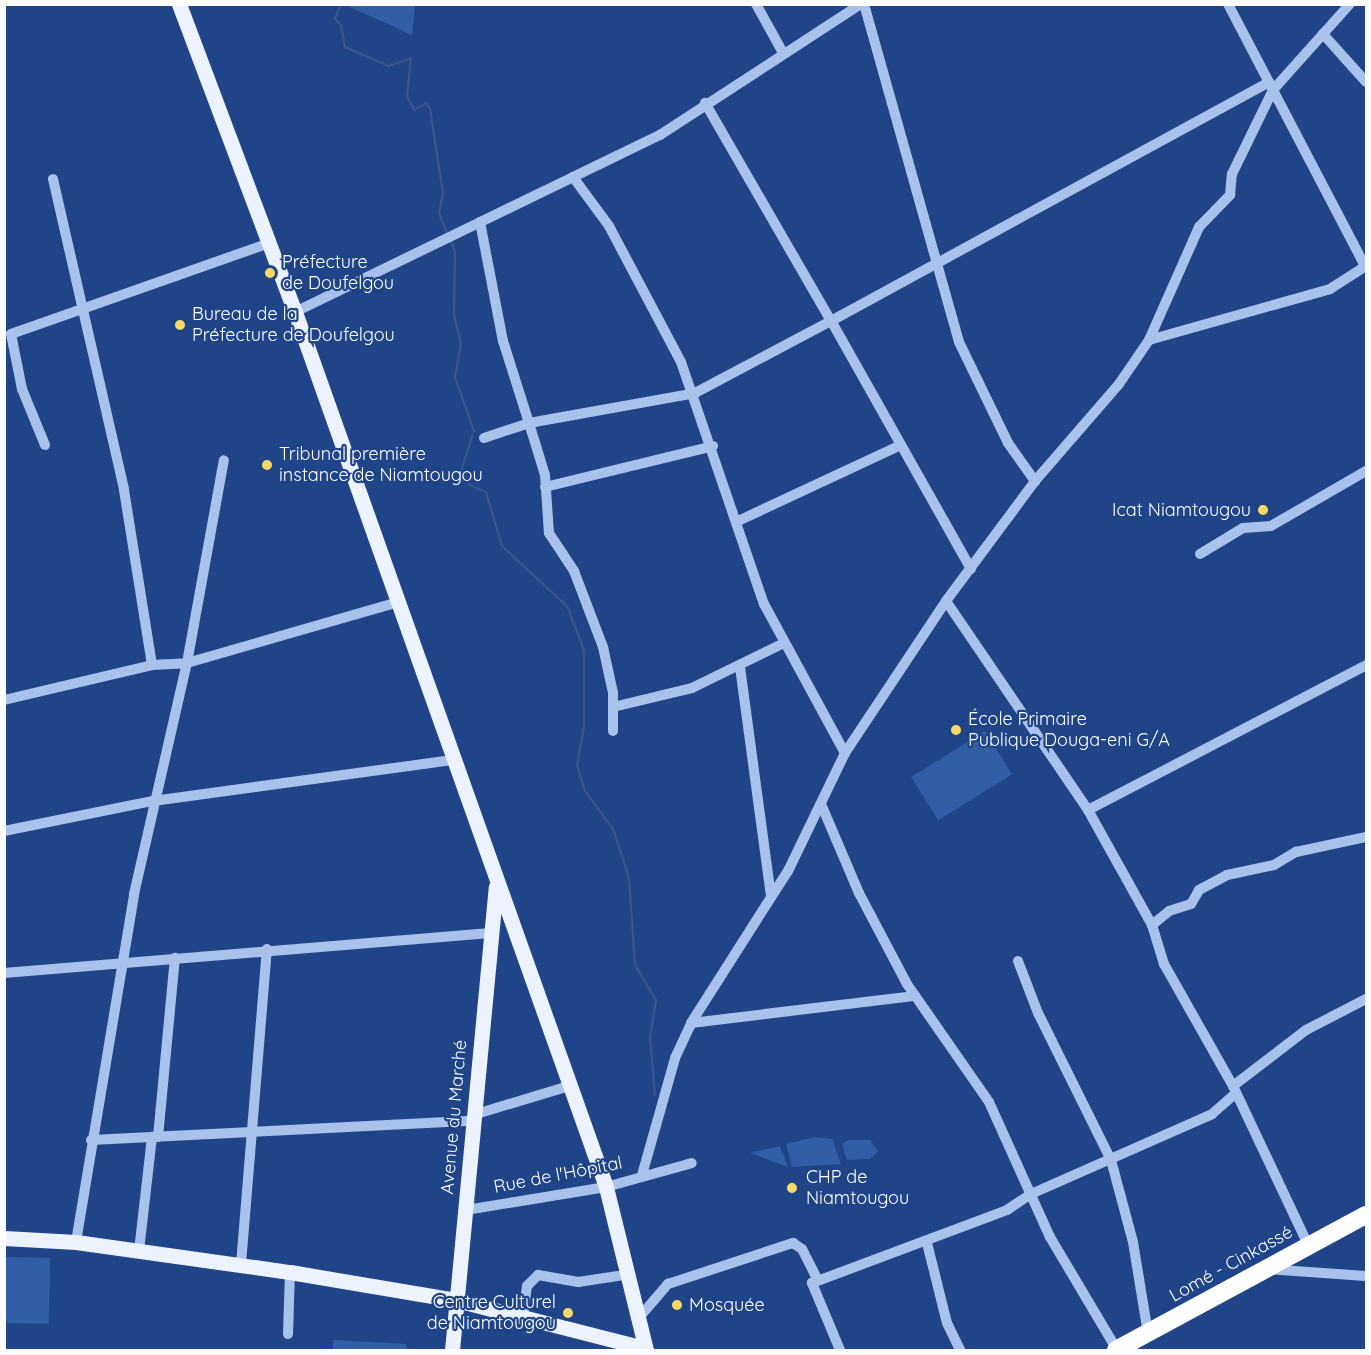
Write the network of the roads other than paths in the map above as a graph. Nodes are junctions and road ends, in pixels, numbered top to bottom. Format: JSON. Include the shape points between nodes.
{"nodes":[{"id":1,"x":179,"y":4,"type":"edge"},
{"id":2,"x":756,"y":4,"type":"edge"},
{"id":3,"x":863,"y":4,"type":"edge"},
{"id":4,"x":1228,"y":4,"type":"edge"},
{"id":5,"x":1350,"y":4,"type":"edge"},
{"id":6,"x":1323,"y":34,"type":"junction"},
{"id":7,"x":783,"y":53,"type":"junction"},
{"id":8,"x":1366,"y":82,"type":"edge"},
{"id":9,"x":1271,"y":86,"type":"junction"},
{"id":10,"x":705,"y":103,"type":"junction"},
{"id":11,"x":573,"y":177,"type":"junction"},
{"id":12,"x":53,"y":179,"type":"dead end"},
{"id":13,"x":480,"y":222,"type":"junction"},
{"id":14,"x":269,"y":243,"type":"junction"},
{"id":15,"x":933,"y":263,"type":"junction"},
{"id":16,"x":1366,"y":264,"type":"edge"},
{"id":17,"x":84,"y":310,"type":"junction"},
{"id":18,"x":295,"y":312,"type":"junction"},
{"id":19,"x":831,"y":321,"type":"junction"},
{"id":20,"x":1149,"y":340,"type":"junction"},
{"id":21,"x":695,"y":393,"type":"junction"},
{"id":22,"x":529,"y":423,"type":"junction"},
{"id":23,"x":484,"y":438,"type":"dead end"},
{"id":24,"x":45,"y":445,"type":"dead end"},
{"id":25,"x":713,"y":446,"type":"junction"},
{"id":26,"x":899,"y":446,"type":"junction"},
{"id":27,"x":224,"y":460,"type":"dead end"},
{"id":28,"x":1366,"y":471,"type":"edge"},
{"id":29,"x":1035,"y":481,"type":"junction"},
{"id":30,"x":545,"y":487,"type":"junction"},
{"id":31,"x":738,"y":521,"type":"junction"},
{"id":32,"x":1200,"y":554,"type":"dead end"},
{"id":33,"x":971,"y":569,"type":"junction"},
{"id":34,"x":946,"y":601,"type":"junction"},
{"id":35,"x":396,"y":603,"type":"junction"},
{"id":36,"x":784,"y":644,"type":"junction"},
{"id":37,"x":187,"y":663,"type":"junction"},
{"id":38,"x":152,"y":665,"type":"junction"},
{"id":39,"x":1366,"y":665,"type":"edge"},
{"id":40,"x":740,"y":667,"type":"junction"},
{"id":41,"x":4,"y":700,"type":"edge"},
{"id":42,"x":613,"y":707,"type":"junction"},
{"id":43,"x":613,"y":731,"type":"dead end"},
{"id":44,"x":845,"y":753,"type":"junction"},
{"id":45,"x":454,"y":760,"type":"junction"},
{"id":46,"x":153,"y":801,"type":"junction"},
{"id":47,"x":820,"y":804,"type":"junction"},
{"id":48,"x":1088,"y":810,"type":"junction"},
{"id":49,"x":4,"y":831,"type":"edge"},
{"id":50,"x":1366,"y":837,"type":"edge"},
{"id":51,"x":496,"y":887,"type":"junction"},
{"id":52,"x":771,"y":897,"type":"junction"},
{"id":53,"x":1152,"y":925,"type":"junction"},
{"id":54,"x":490,"y":933,"type":"junction"},
{"id":55,"x":267,"y":949,"type":"junction"},
{"id":56,"x":176,"y":958,"type":"junction"},
{"id":57,"x":1018,"y":961,"type":"dead end"},
{"id":58,"x":122,"y":963,"type":"junction"},
{"id":59,"x":4,"y":973,"type":"edge"},
{"id":60,"x":915,"y":996,"type":"junction"},
{"id":61,"x":1366,"y":999,"type":"edge"},
{"id":62,"x":691,"y":1023,"type":"junction"},
{"id":63,"x":569,"y":1086,"type":"junction"},
{"id":64,"x":1234,"y":1090,"type":"junction"},
{"id":65,"x":473,"y":1118,"type":"junction"},
{"id":66,"x":253,"y":1133,"type":"junction"},
{"id":67,"x":155,"y":1137,"type":"junction"},
{"id":68,"x":91,"y":1140,"type":"junction"},
{"id":69,"x":1111,"y":1160,"type":"junction"},
{"id":70,"x":692,"y":1163,"type":"dead end"},
{"id":71,"x":642,"y":1175,"type":"junction"},
{"id":72,"x":606,"y":1186,"type":"junction"},
{"id":73,"x":1031,"y":1194,"type":"junction"},
{"id":74,"x":466,"y":1210,"type":"junction"},
{"id":75,"x":1366,"y":1215,"type":"edge"},
{"id":76,"x":4,"y":1238,"type":"edge"},
{"id":77,"x":76,"y":1242,"type":"junction"},
{"id":78,"x":927,"y":1243,"type":"junction"},
{"id":79,"x":1308,"y":1245,"type":"junction"},
{"id":80,"x":139,"y":1251,"type":"junction"},
{"id":81,"x":241,"y":1264,"type":"junction"},
{"id":82,"x":1268,"y":1269,"type":"junction"},
{"id":83,"x":290,"y":1272,"type":"junction"},
{"id":84,"x":625,"y":1275,"type":"junction"},
{"id":85,"x":1366,"y":1276,"type":"edge"},
{"id":86,"x":818,"y":1281,"type":"junction"},
{"id":87,"x":456,"y":1300,"type":"junction"},
{"id":88,"x":523,"y":1318,"type":"junction"},
{"id":89,"x":637,"y":1320,"type":"junction"},
{"id":90,"x":288,"y":1334,"type":"dead end"},
{"id":91,"x":1148,"y":1334,"type":"junction"},
{"id":92,"x":645,"y":1349,"type":"edge"},
{"id":93,"x":452,"y":1350,"type":"edge"},
{"id":94,"x":840,"y":1350,"type":"edge"},
{"id":95,"x":960,"y":1350,"type":"edge"},
{"id":96,"x":1117,"y":1350,"type":"edge"}],
"edges":[{"from":1,"to":14,"type":"main road"},
{"from":2,"to":7,"type":"street"},
{"from":3,"to":7,"type":"street"},
{"from":3,"to":15,"type":"street"},
{"from":4,"to":9,"type":"street"},
{"from":5,"to":6,"type":"street"},
{"from":6,"to":8,"type":"street"},
{"from":6,"to":9,"type":"street"},
{"from":7,"to":10,"type":"street"},
{"from":9,"to":15,"type":"street"},
{"from":9,"to":16,"type":"street"},
{"from":9,"to":20,"type":"street","via":[[1232,174],[1230,195],[1199,227]]},
{"from":10,"to":11,"type":"street","via":[[660,135]]},
{"from":10,"to":19,"type":"street"},
{"from":11,"to":13,"type":"street"},
{"from":11,"to":21,"type":"street","via":[[609,226]]},
{"from":12,"to":17,"type":"street"},
{"from":13,"to":18,"type":"street"},
{"from":13,"to":22,"type":"street","via":[[503,341]]},
{"from":14,"to":17,"type":"street"},
{"from":14,"to":18,"type":"main road"},
{"from":15,"to":19,"type":"street"},
{"from":15,"to":29,"type":"street","via":[[959,342],[1008,443]]},
{"from":16,"to":20,"type":"street","via":[[1330,289]]},
{"from":17,"to":24,"type":"street","via":[[11,334],[22,389]]},
{"from":17,"to":38,"type":"street","via":[[124,490]]},
{"from":18,"to":35,"type":"main road"},
{"from":19,"to":21,"type":"street"},
{"from":19,"to":26,"type":"street"},
{"from":20,"to":29,"type":"street","via":[[1119,384]]},
{"from":21,"to":22,"type":"street"},
{"from":21,"to":25,"type":"street"},
{"from":22,"to":23,"type":"street"},
{"from":22,"to":30,"type":"street"},
{"from":25,"to":30,"type":"street"},
{"from":25,"to":31,"type":"street"},
{"from":26,"to":31,"type":"street"},
{"from":26,"to":33,"type":"street"},
{"from":27,"to":37,"type":"street"},
{"from":28,"to":32,"type":"street","via":[[1271,526],[1243,528]]},
{"from":29,"to":33,"type":"street"},
{"from":30,"to":42,"type":"street","via":[[549,533],[574,572],[603,647]]},
{"from":31,"to":36,"type":"street","via":[[764,604]]},
{"from":33,"to":34,"type":"street"},
{"from":34,"to":44,"type":"street"},
{"from":34,"to":48,"type":"street"},
{"from":35,"to":37,"type":"street"},
{"from":35,"to":45,"type":"main road"},
{"from":36,"to":40,"type":"street"},
{"from":36,"to":44,"type":"street"},
{"from":37,"to":38,"type":"street"},
{"from":37,"to":46,"type":"street"},
{"from":38,"to":41,"type":"street"},
{"from":39,"to":48,"type":"street"},
{"from":40,"to":42,"type":"street","via":[[692,688]]},
{"from":40,"to":52,"type":"street"},
{"from":42,"to":43,"type":"street"},
{"from":44,"to":47,"type":"street"},
{"from":45,"to":46,"type":"street"},
{"from":45,"to":51,"type":"main road"},
{"from":46,"to":49,"type":"street"},
{"from":46,"to":58,"type":"street"},
{"from":47,"to":52,"type":"street"},
{"from":47,"to":60,"type":"street","via":[[859,893]]},
{"from":48,"to":53,"type":"street"},
{"from":50,"to":53,"type":"street","via":[[1296,852],[1274,865],[1227,875],[1199,890],[1191,904],[1169,911]]},
{"from":51,"to":54,"type":"main road","name":"Avenue du Marché"},
{"from":51,"to":63,"type":"main road"},
{"from":52,"to":62,"type":"street"},
{"from":53,"to":64,"type":"street","via":[[1164,964]]},
{"from":54,"to":55,"type":"street"},
{"from":54,"to":65,"type":"main road","name":"Avenue du Marché"},
{"from":55,"to":56,"type":"street"},
{"from":55,"to":66,"type":"street"},
{"from":56,"to":58,"type":"street"},
{"from":56,"to":67,"type":"street"},
{"from":57,"to":69,"type":"street","via":[[1038,1013]]},
{"from":58,"to":59,"type":"street"},
{"from":58,"to":68,"type":"street"},
{"from":60,"to":62,"type":"street"},
{"from":60,"to":73,"type":"street","via":[[989,1102]]},
{"from":61,"to":64,"type":"street","via":[[1306,1030]]},
{"from":62,"to":71,"type":"street","via":[[675,1058]]},
{"from":63,"to":65,"type":"street"},
{"from":63,"to":72,"type":"main road"},
{"from":64,"to":69,"type":"street","via":[[1212,1114]]},
{"from":64,"to":79,"type":"street"},
{"from":65,"to":66,"type":"street"},
{"from":65,"to":74,"type":"main road","name":"Avenue du Marché"},
{"from":66,"to":67,"type":"street"},
{"from":66,"to":81,"type":"street"},
{"from":67,"to":68,"type":"street"},
{"from":67,"to":80,"type":"street"},
{"from":68,"to":77,"type":"street"},
{"from":69,"to":73,"type":"street"},
{"from":69,"to":91,"type":"street","via":[[1133,1242]]},
{"from":70,"to":71,"type":"street","name":"Rue de l'Hôpital"},
{"from":71,"to":72,"type":"street","name":"Rue de l'Hôpital"},
{"from":72,"to":74,"type":"street","name":"Rue de l'Hôpital"},
{"from":72,"to":84,"type":"main road"},
{"from":73,"to":78,"type":"street","via":[[1006,1210]]},
{"from":73,"to":96,"type":"street","via":[[1050,1237]]},
{"from":74,"to":87,"type":"main road","name":"Avenue du Marché"},
{"from":75,"to":79,"type":"highway","name":"Lomé - Cinkassé"},
{"from":76,"to":77,"type":"main road"},
{"from":77,"to":80,"type":"main road"},
{"from":78,"to":86,"type":"street"},
{"from":78,"to":95,"type":"street","via":[[946,1323]]},
{"from":79,"to":82,"type":"highway","name":"Lomé - Cinkassé"},
{"from":80,"to":81,"type":"main road"},
{"from":81,"to":83,"type":"main road"},
{"from":82,"to":85,"type":"street"},
{"from":82,"to":91,"type":"highway","name":"Lomé - Cinkassé"},
{"from":83,"to":87,"type":"main road"},
{"from":83,"to":90,"type":"street"},
{"from":84,"to":88,"type":"street","via":[[578,1282],[538,1275],[527,1286]]},
{"from":84,"to":89,"type":"main road"},
{"from":86,"to":89,"type":"street","via":[[801,1249],[793,1243],[668,1284]]},
{"from":86,"to":94,"type":"street","via":[[812,1283]]},
{"from":87,"to":88,"type":"main road"},
{"from":87,"to":93,"type":"main road","name":"Avenue du Marché"},
{"from":88,"to":92,"type":"main road"},
{"from":89,"to":92,"type":"main road"},
{"from":91,"to":96,"type":"highway","name":"Lomé - Cinkassé"}]}
